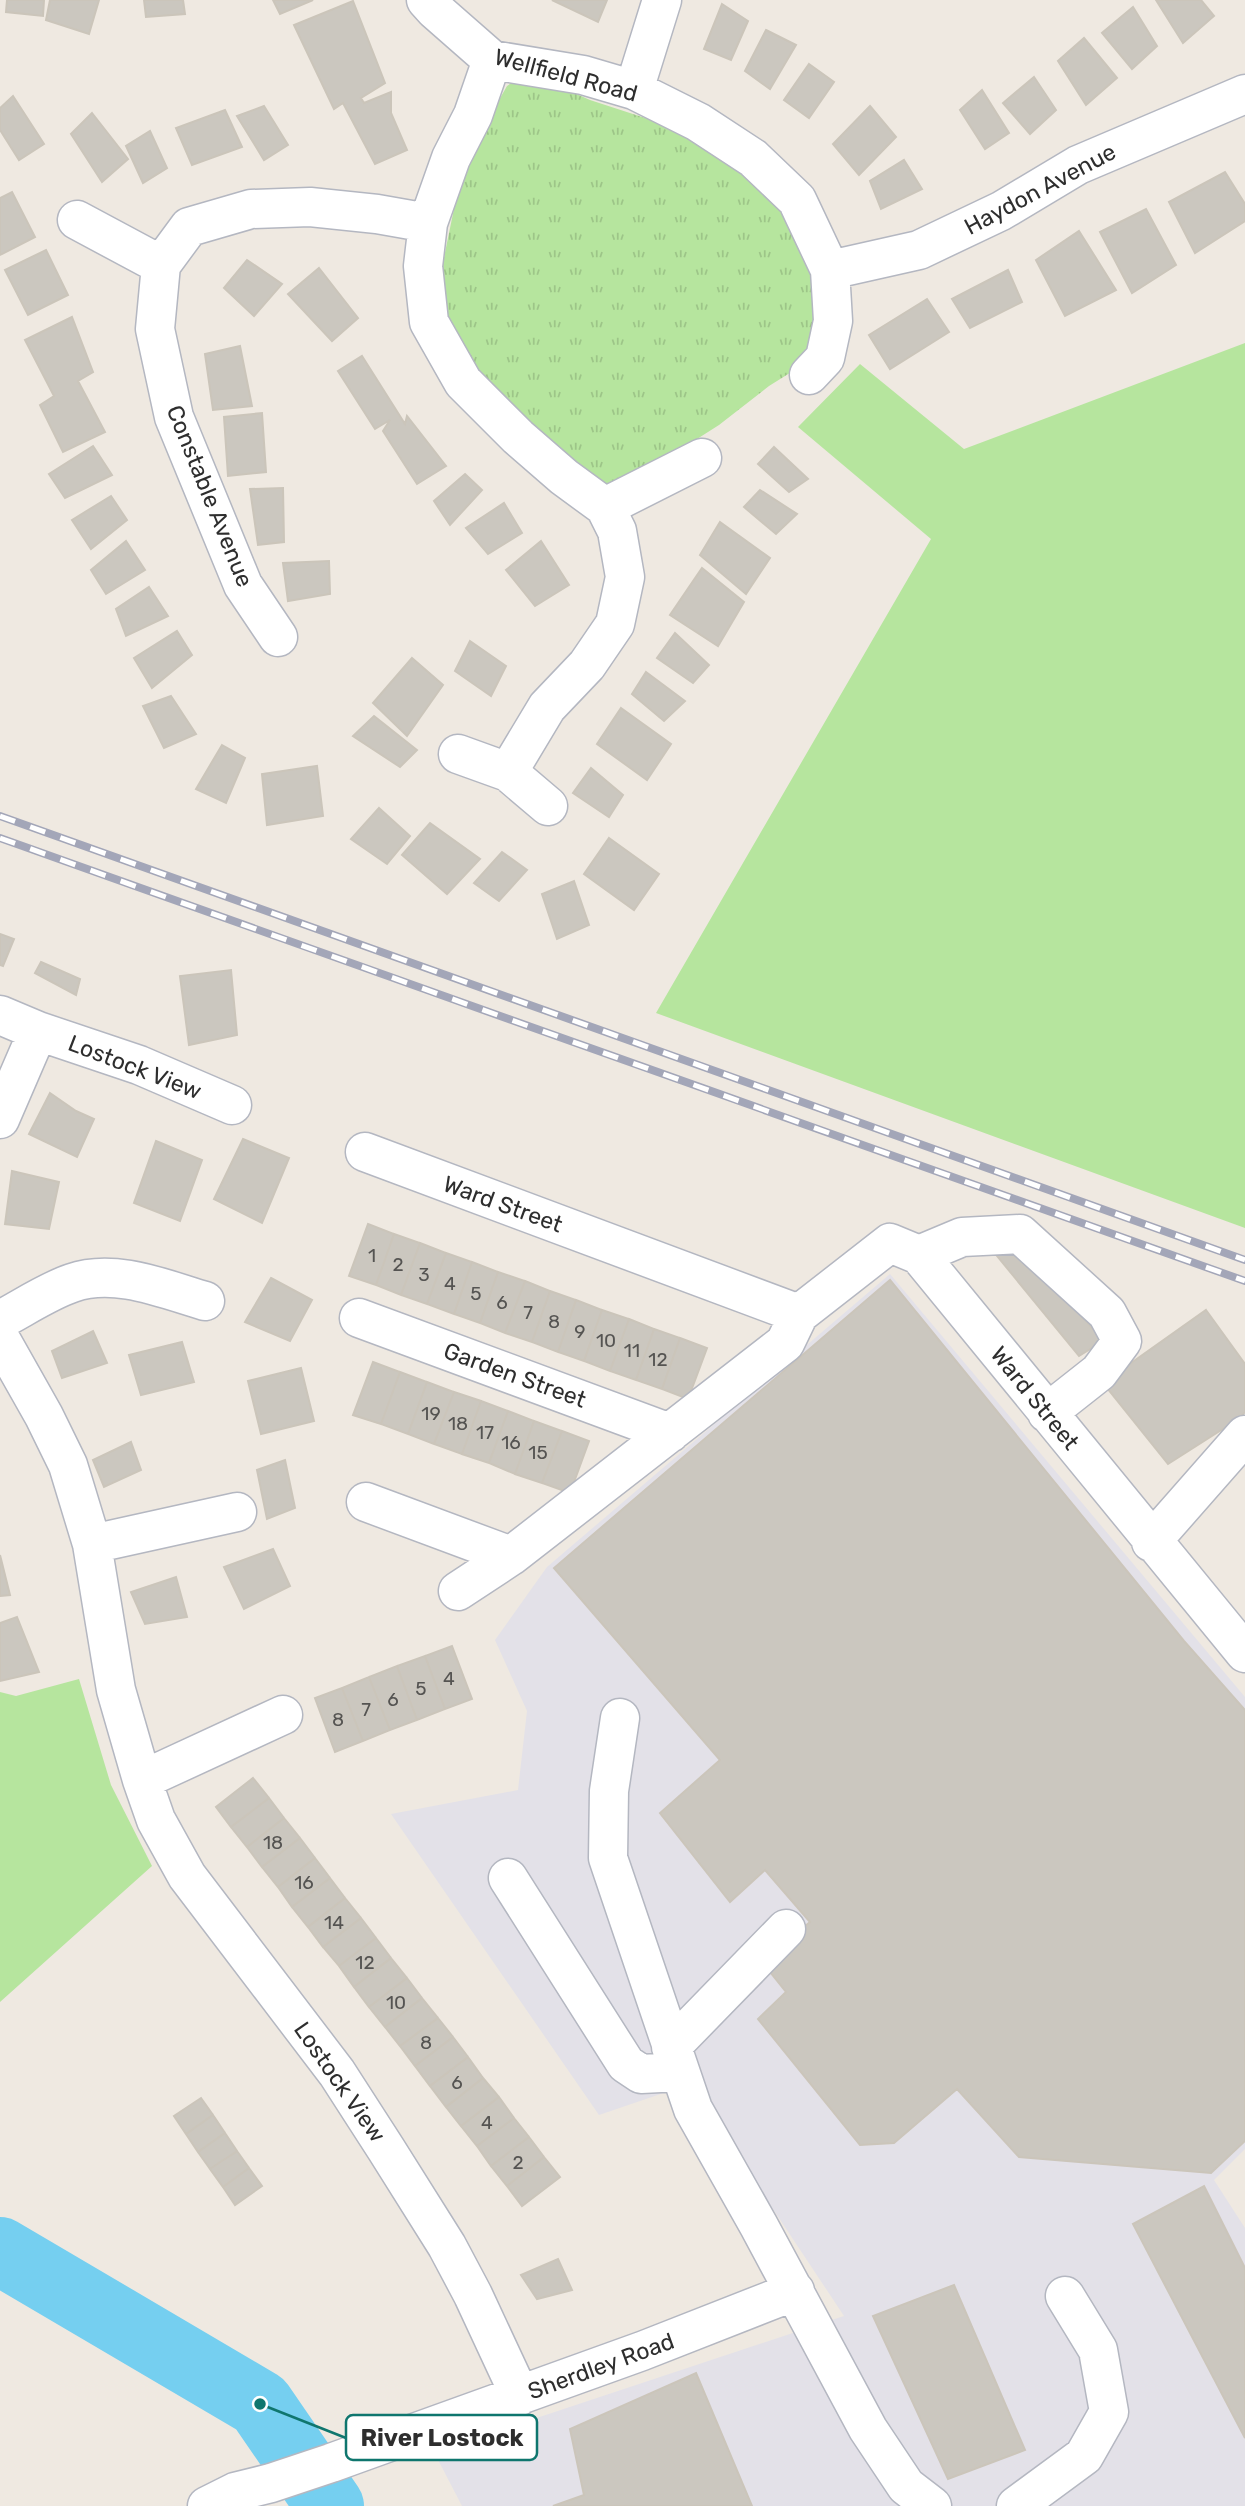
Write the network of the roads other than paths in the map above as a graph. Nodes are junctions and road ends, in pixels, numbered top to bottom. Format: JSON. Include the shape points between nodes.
{"nodes":[{"id":1,"x":426,"y":0,"type":"edge"},
{"id":2,"x":662,"y":0,"type":"edge"},
{"id":3,"x":492,"y":60,"type":"junction"},
{"id":4,"x":634,"y":90,"type":"junction"},
{"id":5,"x":1245,"y":94,"type":"edge"},
{"id":6,"x":77,"y":220,"type":"dead end"},
{"id":7,"x":428,"y":223,"type":"junction"},
{"id":8,"x":161,"y":265,"type":"junction"},
{"id":9,"x":830,"y":270,"type":"junction"},
{"id":10,"x":809,"y":375,"type":"dead end"},
{"id":11,"x":702,"y":458,"type":"dead end"},
{"id":12,"x":605,"y":507,"type":"junction"},
{"id":13,"x":278,"y":638,"type":"dead end"},
{"id":14,"x":458,"y":754,"type":"dead end"},
{"id":15,"x":508,"y":772,"type":"junction"},
{"id":16,"x":548,"y":806,"type":"dead end"},
{"id":17,"x":0,"y":1014,"type":"edge"},
{"id":18,"x":38,"y":1031,"type":"junction"},
{"id":19,"x":232,"y":1105,"type":"dead end"},
{"id":20,"x":0,"y":1119,"type":"edge"},
{"id":21,"x":365,"y":1152,"type":"dead end"},
{"id":22,"x":919,"y":1255,"type":"junction"},
{"id":23,"x":205,"y":1301,"type":"dead end"},
{"id":24,"x":799,"y":1314,"type":"junction"},
{"id":25,"x":359,"y":1318,"type":"dead end"},
{"id":26,"x":0,"y":1320,"type":"edge"},
{"id":27,"x":0,"y":1338,"type":"edge"},
{"id":28,"x":1047,"y":1413,"type":"junction"},
{"id":29,"x":670,"y":1433,"type":"junction"},
{"id":30,"x":1245,"y":1435,"type":"edge"},
{"id":31,"x":366,"y":1502,"type":"dead end"},
{"id":32,"x":237,"y":1512,"type":"dead end"},
{"id":33,"x":1151,"y":1542,"type":"junction"},
{"id":34,"x":92,"y":1544,"type":"junction"},
{"id":35,"x":511,"y":1556,"type":"junction"},
{"id":36,"x":458,"y":1591,"type":"dead end"},
{"id":37,"x":1245,"y":1653,"type":"edge"},
{"id":38,"x":283,"y":1715,"type":"dead end"},
{"id":39,"x":620,"y":1718,"type":"dead end"},
{"id":40,"x":142,"y":1780,"type":"junction"},
{"id":41,"x":508,"y":1878,"type":"dead end"},
{"id":42,"x":786,"y":1929,"type":"dead end"},
{"id":43,"x":676,"y":2060,"type":"junction"},
{"id":44,"x":795,"y":2291,"type":"junction"},
{"id":45,"x":1065,"y":2296,"type":"dead end"},
{"id":46,"x":520,"y":2396,"type":"junction"},
{"id":47,"x":207,"y":2506,"type":"edge"},
{"id":48,"x":932,"y":2506,"type":"edge"},
{"id":49,"x":1016,"y":2506,"type":"edge"}],
"edges":[{"from":1,"to":3,"type":"street","name":"Wellfield Road"},
{"from":2,"to":4,"type":"street"},
{"from":3,"to":4,"type":"street","name":"Wellfield Road","via":[[583,75]]},
{"from":3,"to":7,"type":"street"},
{"from":4,"to":9,"type":"street","name":"Wellfield Road","via":[[698,122],[753,158],[797,200]]},
{"from":5,"to":9,"type":"street","name":"Haydon Avenue","via":[[1078,165],[1002,211],[919,250]]},
{"from":6,"to":8,"type":"street"},
{"from":7,"to":8,"type":"street","via":[[310,207],[251,209],[188,227]]},
{"from":7,"to":12,"type":"street","via":[[423,266],[429,322],[463,382],[518,437]]},
{"from":8,"to":13,"type":"street","name":"Constable Avenue","via":[[155,329],[174,416],[243,585]]},
{"from":9,"to":10,"type":"street","name":"Wellfield Road","via":[[833,321],[825,358]]},
{"from":11,"to":12,"type":"street"},
{"from":12,"to":15,"type":"street","via":[[617,531],[625,577],[615,624],[587,665],[547,708]]},
{"from":14,"to":15,"type":"street"},
{"from":15,"to":16,"type":"street"},
{"from":17,"to":18,"type":"street","name":"Lostock View"},
{"from":18,"to":19,"type":"street","name":"Lostock View","via":[[139,1065]]},
{"from":18,"to":20,"type":"street","name":"Lostock View"},
{"from":21,"to":24,"type":"street","name":"Ward Street"},
{"from":22,"to":24,"type":"street","via":[[890,1243]]},
{"from":22,"to":28,"type":"street","name":"Ward Street"},
{"from":22,"to":28,"type":"street","via":[[962,1237],[1020,1234],[1107,1313],[1122,1341],[1099,1372]]},
{"from":23,"to":26,"type":"street","via":[[147,1284],[97,1277],[72,1283]]},
{"from":24,"to":29,"type":"street","via":[[785,1343]]},
{"from":25,"to":29,"type":"street","name":"Garden Street"},
{"from":27,"to":34,"type":"street","name":"Lostock View","via":[[68,1465]]},
{"from":28,"to":33,"type":"street","name":"Ward Street"},
{"from":29,"to":35,"type":"street"},
{"from":30,"to":33,"type":"street"},
{"from":31,"to":35,"type":"street"},
{"from":32,"to":34,"type":"street"},
{"from":33,"to":37,"type":"street","name":"Ward Street"},
{"from":34,"to":40,"type":"street","name":"Lostock View","via":[[116,1690]]},
{"from":35,"to":36,"type":"street"},
{"from":38,"to":40,"type":"street"},
{"from":39,"to":43,"type":"street","via":[[609,1791],[608,1858]]},
{"from":40,"to":46,"type":"street","name":"Lostock View","via":[[156,1820],[187,1876],[337,2073],[447,2246]]},
{"from":41,"to":43,"type":"street","via":[[626,2064],[641,2074]]},
{"from":42,"to":43,"type":"street"},
{"from":43,"to":44,"type":"street","via":[[693,2109]]},
{"from":44,"to":46,"type":"street","name":"Sherdley Road"},
{"from":44,"to":48,"type":"street","via":[[868,2429],[906,2486]]},
{"from":45,"to":49,"type":"street","via":[[1098,2350],[1110,2413],[1084,2456]]},
{"from":46,"to":47,"type":"street","name":"Sherdley Road","via":[[235,2492]]}]}
